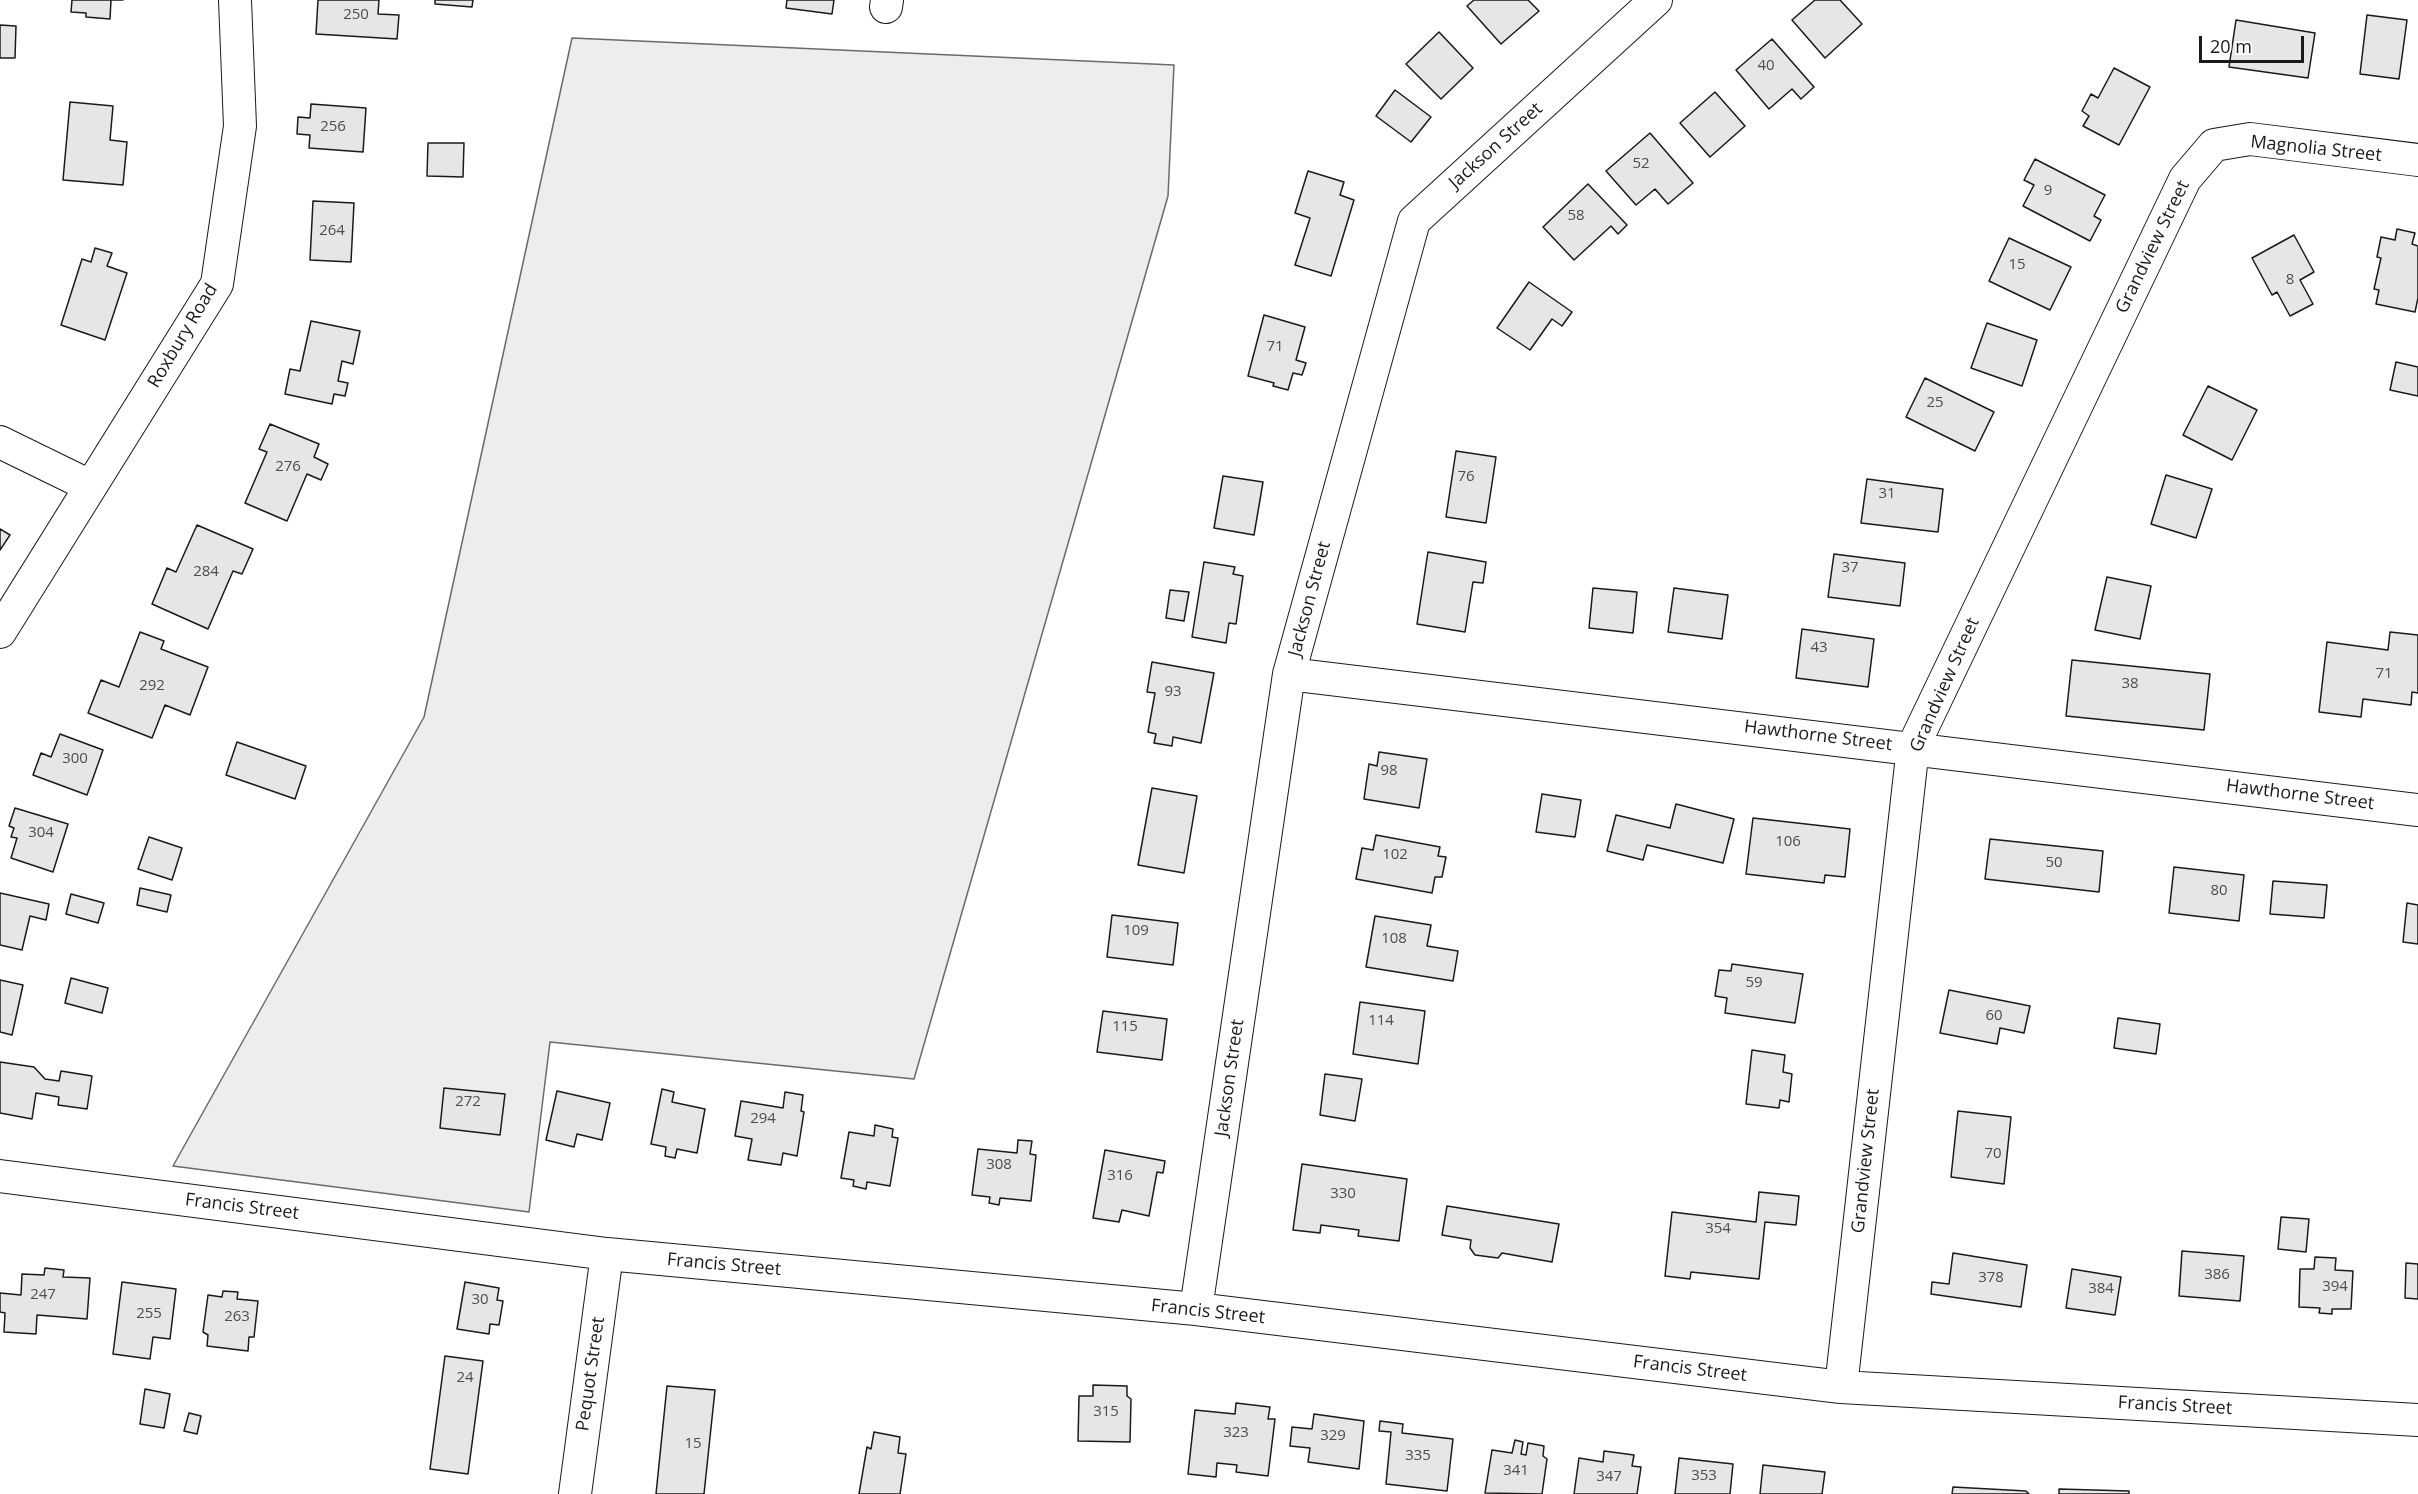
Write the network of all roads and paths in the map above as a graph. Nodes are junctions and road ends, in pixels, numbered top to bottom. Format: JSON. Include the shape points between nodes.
{"nodes":[{"id":1,"x":235,"y":0,"type":"edge"},
{"id":2,"x":1656,"y":0,"type":"edge"},
{"id":3,"x":2214,"y":145,"type":"joint"},
{"id":4,"x":2418,"y":160,"type":"edge"},
{"id":5,"x":0,"y":442,"type":"edge"},
{"id":6,"x":90,"y":486,"type":"junction"},
{"id":7,"x":0,"y":632,"type":"edge"},
{"id":8,"x":1289,"y":674,"type":"junction"},
{"id":9,"x":1912,"y":747,"type":"junction"},
{"id":10,"x":2418,"y":810,"type":"edge"},
{"id":11,"x":0,"y":1176,"type":"edge"},
{"id":12,"x":607,"y":1254,"type":"junction"},
{"id":13,"x":1196,"y":1310,"type":"junction"},
{"id":14,"x":1841,"y":1387,"type":"junction"},
{"id":15,"x":2418,"y":1420,"type":"edge"},
{"id":16,"x":575,"y":1494,"type":"edge"}],
"edges":[{"from":1,"to":6,"type":"street","name":"Roxbury Road","via":[[240,126],[217,284]]},
{"from":2,"to":8,"type":"street","name":"Jackson Street","via":[[1414,220]]},
{"from":3,"to":4,"type":"street","name":"Magnolia Street","via":[[2250,139]]},
{"from":3,"to":9,"type":"street","name":"Grandview Street","via":[[2185,179]]},
{"from":5,"to":6,"type":"street"},
{"from":6,"to":7,"type":"street","name":"Roxbury Road"},
{"from":8,"to":9,"type":"street","name":"Hawthorne Street"},
{"from":8,"to":13,"type":"street","name":"Jackson Street"},
{"from":9,"to":10,"type":"street","name":"Hawthorne Street"},
{"from":9,"to":14,"type":"street","name":"Grandview Street"},
{"from":11,"to":12,"type":"street","name":"Francis Street"},
{"from":12,"to":13,"type":"street","name":"Francis Street"},
{"from":12,"to":16,"type":"street","name":"Pequot Street"},
{"from":13,"to":14,"type":"street","name":"Francis Street"},
{"from":14,"to":15,"type":"street","name":"Francis Street"}]}
